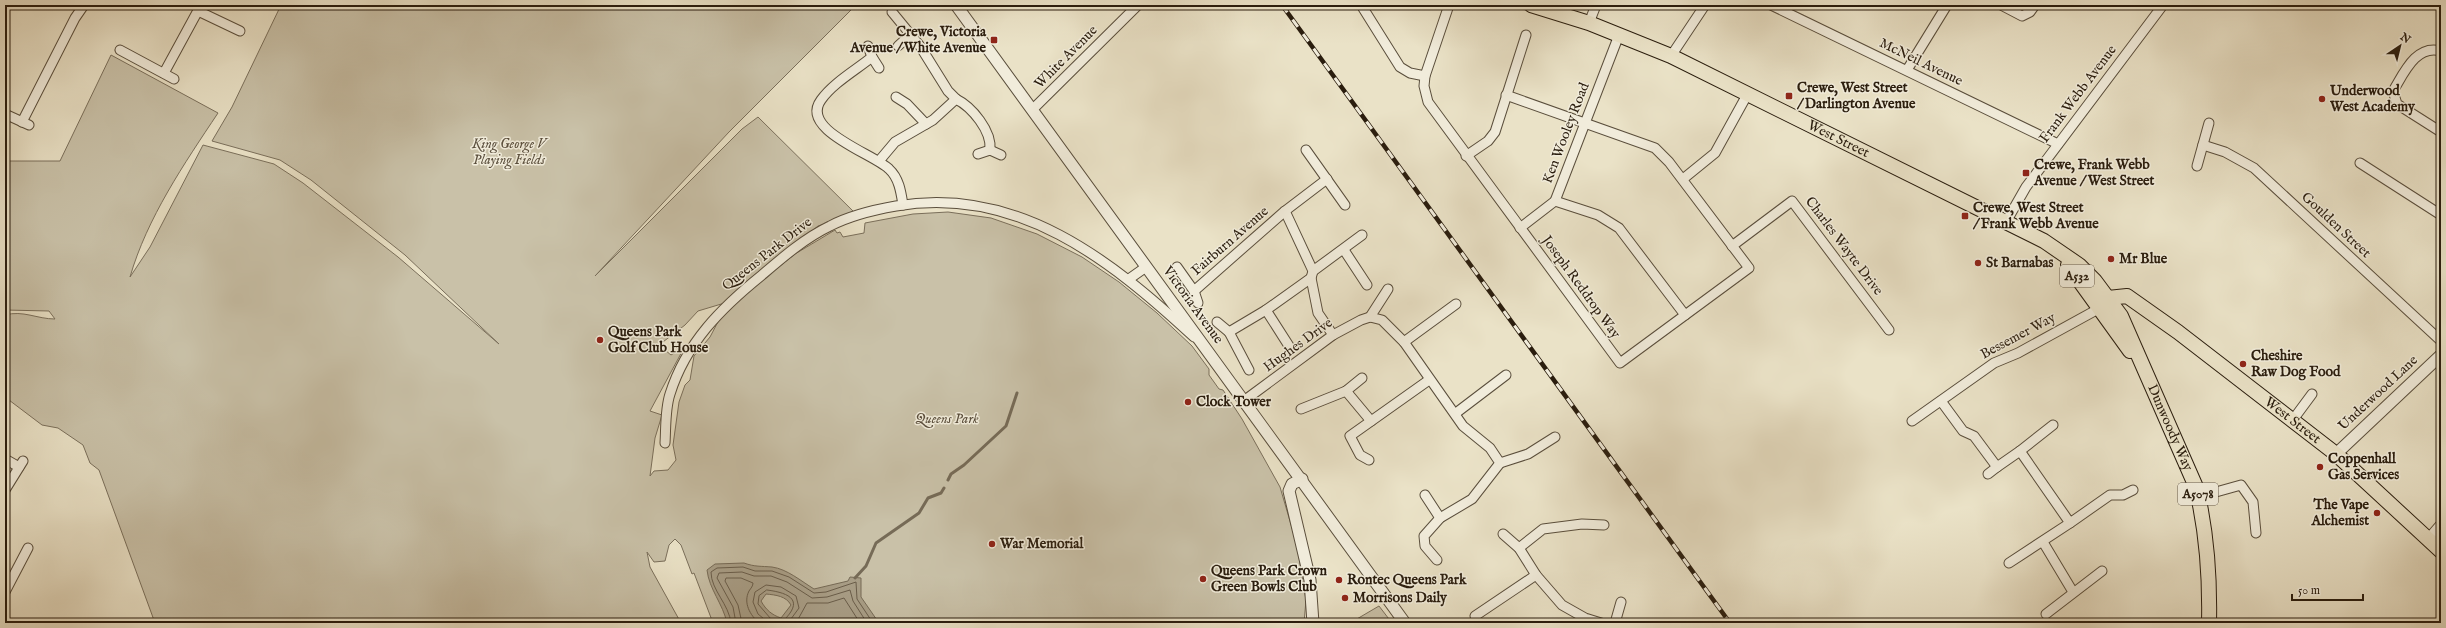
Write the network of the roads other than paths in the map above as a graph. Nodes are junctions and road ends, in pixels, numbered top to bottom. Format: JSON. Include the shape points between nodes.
{"nodes":[{"id":1,"x":84,"y":5,"type":"edge"},
{"id":2,"x":956,"y":5,"type":"edge"},
{"id":3,"x":1449,"y":5,"type":"edge"},
{"id":4,"x":1532,"y":5,"type":"edge"},
{"id":5,"x":1596,"y":5,"type":"edge"},
{"id":6,"x":1705,"y":5,"type":"edge"},
{"id":7,"x":1771,"y":5,"type":"edge"},
{"id":8,"x":1947,"y":5,"type":"edge"},
{"id":9,"x":2001,"y":5,"type":"edge"},
{"id":10,"x":2035,"y":5,"type":"edge"},
{"id":11,"x":2163,"y":5,"type":"edge"},
{"id":12,"x":1137,"y":6,"type":"dead end"},
{"id":13,"x":200,"y":8,"type":"edge"},
{"id":14,"x":1362,"y":8,"type":"dead end"},
{"id":15,"x":892,"y":12,"type":"dead end"},
{"id":16,"x":1589,"y":23,"type":"junction"},
{"id":17,"x":240,"y":31,"type":"dead end"},
{"id":18,"x":910,"y":34,"type":"junction"},
{"id":19,"x":1526,"y":34,"type":"dead end"},
{"id":20,"x":1619,"y":35,"type":"junction"},
{"id":21,"x":868,"y":46,"type":"dead end"},
{"id":22,"x":898,"y":46,"type":"dead end"},
{"id":23,"x":120,"y":50,"type":"dead end"},
{"id":24,"x":2441,"y":51,"type":"edge"},
{"id":25,"x":1671,"y":56,"type":"junction"},
{"id":26,"x":872,"y":57,"type":"junction"},
{"id":27,"x":879,"y":68,"type":"dead end"},
{"id":28,"x":1907,"y":70,"type":"junction"},
{"id":29,"x":164,"y":73,"type":"junction"},
{"id":30,"x":1425,"y":76,"type":"junction"},
{"id":31,"x":174,"y":79,"type":"dead end"},
{"id":32,"x":1506,"y":95,"type":"junction"},
{"id":33,"x":1747,"y":95,"type":"junction"},
{"id":34,"x":896,"y":97,"type":"dead end"},
{"id":35,"x":956,"y":99,"type":"junction"},
{"id":36,"x":1032,"y":110,"type":"junction"},
{"id":37,"x":5,"y":114,"type":"edge"},
{"id":38,"x":2208,"y":123,"type":"dead end"},
{"id":39,"x":926,"y":124,"type":"junction"},
{"id":40,"x":1584,"y":124,"type":"junction"},
{"id":41,"x":2441,"y":132,"type":"edge"},
{"id":42,"x":2058,"y":144,"type":"junction"},
{"id":43,"x":2203,"y":145,"type":"junction"},
{"id":44,"x":990,"y":150,"type":"junction"},
{"id":45,"x":1306,"y":150,"type":"dead end"},
{"id":46,"x":978,"y":154,"type":"dead end"},
{"id":47,"x":1000,"y":155,"type":"dead end"},
{"id":48,"x":1466,"y":156,"type":"junction"},
{"id":49,"x":879,"y":160,"type":"junction"},
{"id":50,"x":2360,"y":163,"type":"dead end"},
{"id":51,"x":2197,"y":166,"type":"dead end"},
{"id":52,"x":1326,"y":179,"type":"junction"},
{"id":53,"x":1683,"y":179,"type":"junction"},
{"id":54,"x":1555,"y":201,"type":"junction"},
{"id":55,"x":903,"y":205,"type":"junction"},
{"id":56,"x":1345,"y":205,"type":"dead end"},
{"id":57,"x":1285,"y":211,"type":"junction"},
{"id":58,"x":2441,"y":215,"type":"edge"},
{"id":59,"x":2006,"y":222,"type":"junction"},
{"id":60,"x":1520,"y":228,"type":"junction"},
{"id":61,"x":1362,"y":236,"type":"dead end"},
{"id":62,"x":1732,"y":246,"type":"junction"},
{"id":63,"x":1344,"y":250,"type":"junction"},
{"id":64,"x":1146,"y":267,"type":"junction"},
{"id":65,"x":1177,"y":267,"type":"dead end"},
{"id":66,"x":1312,"y":274,"type":"junction"},
{"id":67,"x":1129,"y":279,"type":"junction"},
{"id":68,"x":1367,"y":285,"type":"dead end"},
{"id":69,"x":1388,"y":289,"type":"dead end"},
{"id":70,"x":1194,"y":291,"type":"junction"},
{"id":71,"x":1198,"y":303,"type":"dead end"},
{"id":72,"x":2104,"y":303,"type":"junction"},
{"id":73,"x":1456,"y":304,"type":"dead end"},
{"id":74,"x":1266,"y":310,"type":"junction"},
{"id":75,"x":1685,"y":315,"type":"junction"},
{"id":76,"x":2154,"y":315,"type":"junction"},
{"id":77,"x":1370,"y":317,"type":"junction"},
{"id":78,"x":2116,"y":320,"type":"junction"},
{"id":79,"x":1217,"y":322,"type":"dead end"},
{"id":80,"x":1889,"y":330,"type":"dead end"},
{"id":81,"x":1229,"y":332,"type":"junction"},
{"id":82,"x":1333,"y":334,"type":"junction"},
{"id":83,"x":2441,"y":341,"type":"edge"},
{"id":84,"x":1404,"y":342,"type":"junction"},
{"id":85,"x":1201,"y":343,"type":"junction"},
{"id":86,"x":1289,"y":346,"type":"dead end"},
{"id":87,"x":2441,"y":354,"type":"edge"},
{"id":88,"x":1248,"y":370,"type":"dead end"},
{"id":89,"x":1506,"y":375,"type":"dead end"},
{"id":90,"x":1362,"y":378,"type":"dead end"},
{"id":91,"x":1429,"y":380,"type":"junction"},
{"id":92,"x":1346,"y":391,"type":"junction"},
{"id":93,"x":2312,"y":394,"type":"dead end"},
{"id":94,"x":1245,"y":400,"type":"junction"},
{"id":95,"x":1941,"y":401,"type":"junction"},
{"id":96,"x":1301,"y":409,"type":"dead end"},
{"id":97,"x":1456,"y":413,"type":"junction"},
{"id":98,"x":1371,"y":421,"type":"junction"},
{"id":99,"x":1912,"y":421,"type":"dead end"},
{"id":100,"x":2292,"y":421,"type":"junction"},
{"id":101,"x":2053,"y":425,"type":"dead end"},
{"id":102,"x":1555,"y":437,"type":"dead end"},
{"id":103,"x":665,"y":443,"type":"dead end"},
{"id":104,"x":2020,"y":452,"type":"junction"},
{"id":105,"x":2336,"y":454,"type":"junction"},
{"id":106,"x":5,"y":459,"type":"edge"},
{"id":107,"x":1370,"y":460,"type":"dead end"},
{"id":108,"x":1500,"y":463,"type":"junction"},
{"id":109,"x":1997,"y":467,"type":"junction"},
{"id":110,"x":1988,"y":474,"type":"dead end"},
{"id":111,"x":1302,"y":479,"type":"junction"},
{"id":112,"x":5,"y":490,"type":"edge"},
{"id":113,"x":2133,"y":490,"type":"dead end"},
{"id":114,"x":1425,"y":495,"type":"dead end"},
{"id":115,"x":2198,"y":497,"type":"junction"},
{"id":116,"x":1440,"y":518,"type":"junction"},
{"id":117,"x":2070,"y":523,"type":"junction"},
{"id":118,"x":2441,"y":524,"type":"edge"},
{"id":119,"x":1604,"y":525,"type":"dead end"},
{"id":120,"x":2256,"y":533,"type":"dead end"},
{"id":121,"x":1503,"y":534,"type":"dead end"},
{"id":122,"x":2428,"y":539,"type":"junction"},
{"id":123,"x":2043,"y":542,"type":"junction"},
{"id":124,"x":28,"y":548,"type":"dead end"},
{"id":125,"x":1519,"y":548,"type":"junction"},
{"id":126,"x":2441,"y":551,"type":"edge"},
{"id":127,"x":1437,"y":560,"type":"dead end"},
{"id":128,"x":2009,"y":563,"type":"dead end"},
{"id":129,"x":2102,"y":571,"type":"dead end"},
{"id":130,"x":1536,"y":575,"type":"junction"},
{"id":131,"x":5,"y":592,"type":"edge"},
{"id":132,"x":2073,"y":592,"type":"junction"},
{"id":133,"x":1621,"y":602,"type":"dead end"},
{"id":134,"x":2046,"y":614,"type":"dead end"},
{"id":135,"x":1475,"y":616,"type":"dead end"},
{"id":136,"x":1583,"y":620,"type":"edge"},
{"id":137,"x":1312,"y":623,"type":"edge"},
{"id":138,"x":1405,"y":623,"type":"edge"},
{"id":139,"x":1601,"y":623,"type":"edge"},
{"id":140,"x":1615,"y":623,"type":"edge"},
{"id":141,"x":2209,"y":623,"type":"edge"}],
"edges":[{"from":1,"to":37,"type":"street","via":[[75,18],[26,123]]},
{"from":2,"to":36,"type":"street","name":"Victoria Avenue"},
{"from":3,"to":30,"type":"street"},
{"from":4,"to":16,"type":"main road","name":"West Street","number":"A532"},
{"from":5,"to":16,"type":"street"},
{"from":6,"to":25,"type":"street"},
{"from":7,"to":28,"type":"street","name":"McNeil Avenue"},
{"from":8,"to":28,"type":"street"},
{"from":9,"to":10,"type":"street","via":[[2022,16],[2030,12]]},
{"from":11,"to":42,"type":"street","name":"Frank Webb Avenue"},
{"from":12,"to":36,"type":"street","name":"White Avenue"},
{"from":13,"to":17,"type":"street"},
{"from":13,"to":29,"type":"street"},
{"from":14,"to":30,"type":"street","via":[[1400,67],[1410,73]]},
{"from":15,"to":18,"type":"street"},
{"from":16,"to":20,"type":"main road","name":"West Street","number":"A532"},
{"from":18,"to":22,"type":"street"},
{"from":18,"to":35,"type":"street"},
{"from":19,"to":32,"type":"street"},
{"from":20,"to":25,"type":"main road","name":"West Street","number":"A532"},
{"from":20,"to":40,"type":"street","name":"Ken Wooley Road"},
{"from":21,"to":26,"type":"street"},
{"from":23,"to":29,"type":"street"},
{"from":24,"to":41,"type":"street","via":[[2431,48],[2421,52],[2393,91],[2397,104]]},
{"from":25,"to":33,"type":"main road","name":"West Street","number":"A532"},
{"from":26,"to":27,"type":"street"},
{"from":26,"to":49,"type":"street","via":[[826,95],[816,112],[819,120],[840,141]]},
{"from":28,"to":42,"type":"street","name":"McNeil Avenue"},
{"from":29,"to":31,"type":"street"},
{"from":30,"to":48,"type":"street","name":"Joseph Reddrop Way","via":[[1424,86],[1428,102]]},
{"from":32,"to":40,"type":"street"},
{"from":32,"to":48,"type":"street","via":[[1495,132],[1488,141]]},
{"from":33,"to":53,"type":"street","via":[[1715,153]]},
{"from":33,"to":59,"type":"main road","name":"West Street","number":"A532"},
{"from":34,"to":39,"type":"street","via":[[907,104]]},
{"from":35,"to":39,"type":"street"},
{"from":35,"to":44,"type":"street","via":[[967,106],[980,123],[990,144]]},
{"from":36,"to":64,"type":"street","name":"Victoria Avenue"},
{"from":38,"to":43,"type":"street"},
{"from":39,"to":49,"type":"street","via":[[895,142]]},
{"from":40,"to":53,"type":"street","via":[[1655,148]]},
{"from":40,"to":54,"type":"street","name":"Ken Wooley Road"},
{"from":42,"to":59,"type":"street","name":"Frank Webb Avenue","via":[[2026,187]]},
{"from":43,"to":51,"type":"street"},
{"from":43,"to":83,"type":"street","name":"Goulden Street","via":[[2225,152],[2254,168]]},
{"from":44,"to":46,"type":"street"},
{"from":44,"to":47,"type":"street"},
{"from":45,"to":52,"type":"street"},
{"from":48,"to":60,"type":"street","name":"Joseph Reddrop Way"},
{"from":49,"to":55,"type":"street","via":[[895,177]]},
{"from":50,"to":58,"type":"street"},
{"from":52,"to":56,"type":"street"},
{"from":52,"to":57,"type":"street","name":"Fairburn Avenue"},
{"from":53,"to":62,"type":"street"},
{"from":54,"to":60,"type":"street","name":"Ken Wooley Road"},
{"from":54,"to":75,"type":"street","via":[[1598,215],[1619,228]]},
{"from":55,"to":67,"type":"street","name":"Queens Park Drive","via":[[957,202],[1006,213],[1070,240]]},
{"from":55,"to":103,"type":"street","name":"Queens Park Drive","via":[[857,215],[823,229],[796,247],[728,302],[689,350],[669,396]]},
{"from":57,"to":66,"type":"street","name":"Fairburn Avenue"},
{"from":57,"to":70,"type":"street","name":"Fairburn Avenue"},
{"from":59,"to":72,"type":"main road","name":"West Street","number":"A532","via":[[2079,265]]},
{"from":60,"to":75,"type":"street","name":"Joseph Reddrop Way","via":[[1620,363]]},
{"from":61,"to":63,"type":"street"},
{"from":62,"to":75,"type":"street","via":[[1748,268]]},
{"from":62,"to":80,"type":"street","name":"Charles Wayte Drive","via":[[1792,201]]},
{"from":63,"to":66,"type":"street"},
{"from":63,"to":68,"type":"street"},
{"from":64,"to":67,"type":"street"},
{"from":64,"to":85,"type":"street","name":"Victoria Avenue"},
{"from":65,"to":70,"type":"street","name":"Fairburn Avenue"},
{"from":66,"to":74,"type":"street"},
{"from":66,"to":82,"type":"street","name":"Fairburn Avenue","via":[[1318,313]]},
{"from":67,"to":85,"type":"street","name":"Queens Park Drive"},
{"from":69,"to":77,"type":"street"},
{"from":70,"to":71,"type":"street","name":"Fairburn Avenue"},
{"from":72,"to":76,"type":"main road","name":"West Street","number":"A532","via":[[2127,296]]},
{"from":72,"to":78,"type":"main road","name":"West Street","number":"A532"},
{"from":72,"to":95,"type":"street","name":"Bessemer Way","via":[[2018,353],[1994,363]]},
{"from":73,"to":84,"type":"street"},
{"from":74,"to":81,"type":"street"},
{"from":74,"to":86,"type":"street"},
{"from":76,"to":78,"type":"main road","via":[[2136,312]]},
{"from":76,"to":100,"type":"main road","name":"West Street","number":"A532"},
{"from":77,"to":82,"type":"street","name":"Hughes Drive"},
{"from":77,"to":84,"type":"street","via":[[1382,320]]},
{"from":78,"to":115,"type":"main road","name":"Dunwoody Way","number":"A5078","via":[[2146,374]]},
{"from":79,"to":81,"type":"street"},
{"from":81,"to":88,"type":"street"},
{"from":82,"to":94,"type":"street","name":"Hughes Drive"},
{"from":84,"to":91,"type":"street"},
{"from":85,"to":94,"type":"street","name":"Victoria Avenue"},
{"from":87,"to":105,"type":"street","name":"Underwood Lane"},
{"from":89,"to":97,"type":"street"},
{"from":90,"to":92,"type":"street"},
{"from":91,"to":97,"type":"street"},
{"from":91,"to":98,"type":"street"},
{"from":92,"to":96,"type":"street"},
{"from":92,"to":98,"type":"street"},
{"from":93,"to":100,"type":"street"},
{"from":94,"to":111,"type":"street","name":"Victoria Avenue"},
{"from":95,"to":99,"type":"street","name":"Bessemer Way"},
{"from":95,"to":109,"type":"street","via":[[1964,430],[1974,436]]},
{"from":97,"to":108,"type":"street","via":[[1464,426],[1490,448]]},
{"from":98,"to":107,"type":"street","via":[[1350,436],[1360,454]]},
{"from":100,"to":105,"type":"main road","name":"West Street","number":"A532"},
{"from":101,"to":104,"type":"street"},
{"from":102,"to":108,"type":"street","via":[[1528,454]]},
{"from":104,"to":109,"type":"street"},
{"from":104,"to":117,"type":"street"},
{"from":105,"to":122,"type":"main road","name":"West Street","number":"A532"},
{"from":106,"to":112,"type":"street","via":[[21,464]]},
{"from":108,"to":116,"type":"street","via":[[1472,499]]},
{"from":109,"to":110,"type":"street"},
{"from":111,"to":137,"type":"street","via":[[1292,484],[1289,491],[1310,580]]},
{"from":111,"to":138,"type":"street","name":"Victoria Avenue"},
{"from":113,"to":117,"type":"street","via":[[2123,496],[2110,495]]},
{"from":114,"to":116,"type":"street"},
{"from":115,"to":120,"type":"street","via":[[2241,485],[2252,502]]},
{"from":115,"to":141,"type":"main road","name":"Dunwoody Way","number":"A5078","via":[[2210,571]]},
{"from":116,"to":127,"type":"street","via":[[1424,536],[1425,546]]},
{"from":117,"to":123,"type":"street"},
{"from":118,"to":122,"type":"street"},
{"from":119,"to":125,"type":"street","via":[[1582,524],[1543,529]]},
{"from":121,"to":125,"type":"street"},
{"from":122,"to":126,"type":"main road","name":"West Street","number":"A532"},
{"from":123,"to":128,"type":"street"},
{"from":123,"to":132,"type":"street"},
{"from":124,"to":131,"type":"street"},
{"from":125,"to":130,"type":"street"},
{"from":129,"to":132,"type":"street"},
{"from":130,"to":135,"type":"street"},
{"from":130,"to":136,"type":"street","via":[[1562,605]]},
{"from":132,"to":134,"type":"street"},
{"from":133,"to":140,"type":"street"},
{"from":136,"to":139,"type":"street"}]}
